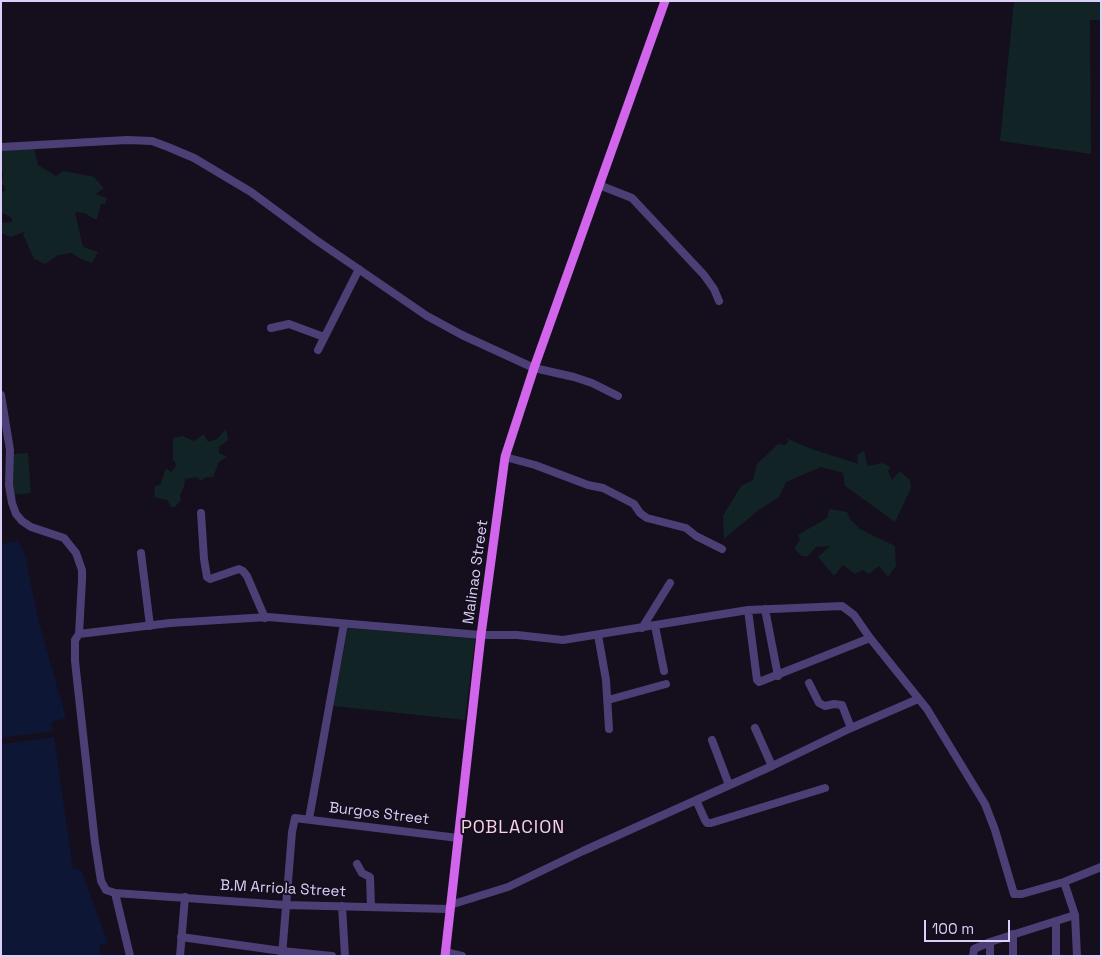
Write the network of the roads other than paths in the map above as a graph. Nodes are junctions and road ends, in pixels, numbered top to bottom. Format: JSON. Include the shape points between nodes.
{"nodes":[{"id":1,"x":665,"y":1,"type":"edge"},
{"id":2,"x":1,"y":147,"type":"edge"},
{"id":3,"x":598,"y":184,"type":"junction"},
{"id":4,"x":359,"y":269,"type":"junction"},
{"id":5,"x":720,"y":301,"type":"dead end"},
{"id":6,"x":271,"y":328,"type":"dead end"},
{"id":7,"x":324,"y":337,"type":"junction"},
{"id":8,"x":318,"y":350,"type":"dead end"},
{"id":9,"x":534,"y":368,"type":"junction"},
{"id":10,"x":1,"y":395,"type":"edge"},
{"id":11,"x":618,"y":396,"type":"dead end"},
{"id":12,"x":505,"y":457,"type":"junction"},
{"id":13,"x":202,"y":513,"type":"dead end"},
{"id":14,"x":722,"y":549,"type":"dead end"},
{"id":15,"x":141,"y":553,"type":"dead end"},
{"id":16,"x":670,"y":583,"type":"dead end"},
{"id":17,"x":748,"y":610,"type":"junction"},
{"id":18,"x":765,"y":610,"type":"junction"},
{"id":19,"x":265,"y":618,"type":"junction"},
{"id":20,"x":344,"y":624,"type":"junction"},
{"id":21,"x":150,"y":626,"type":"junction"},
{"id":22,"x":656,"y":626,"type":"junction"},
{"id":23,"x":642,"y":628,"type":"junction"},
{"id":24,"x":79,"y":634,"type":"junction"},
{"id":25,"x":481,"y":635,"type":"junction"},
{"id":26,"x":598,"y":635,"type":"junction"},
{"id":27,"x":870,"y":638,"type":"junction"},
{"id":28,"x":664,"y":671,"type":"dead end"},
{"id":29,"x":778,"y":676,"type":"junction"},
{"id":30,"x":809,"y":683,"type":"dead end"},
{"id":31,"x":666,"y":684,"type":"dead end"},
{"id":32,"x":918,"y":699,"type":"junction"},
{"id":33,"x":608,"y":700,"type":"junction"},
{"id":34,"x":756,"y":728,"type":"dead end"},
{"id":35,"x":851,"y":728,"type":"junction"},
{"id":36,"x":609,"y":729,"type":"dead end"},
{"id":37,"x":712,"y":740,"type":"dead end"},
{"id":38,"x":772,"y":766,"type":"junction"},
{"id":39,"x":729,"y":784,"type":"junction"},
{"id":40,"x":825,"y":788,"type":"dead end"},
{"id":41,"x":696,"y":800,"type":"junction"},
{"id":42,"x":309,"y":820,"type":"junction"},
{"id":43,"x":458,"y":838,"type":"junction"},
{"id":44,"x":357,"y":864,"type":"dead end"},
{"id":45,"x":1101,"y":867,"type":"edge"},
{"id":46,"x":1064,"y":882,"type":"junction"},
{"id":47,"x":115,"y":893,"type":"junction"},
{"id":48,"x":184,"y":897,"type":"junction"},
{"id":49,"x":285,"y":904,"type":"junction"},
{"id":50,"x":342,"y":906,"type":"junction"},
{"id":51,"x":371,"y":907,"type":"junction"},
{"id":52,"x":449,"y":907,"type":"junction"},
{"id":53,"x":1075,"y":915,"type":"junction"},
{"id":54,"x":1056,"y":920,"type":"junction"},
{"id":55,"x":1013,"y":934,"type":"junction"},
{"id":56,"x":181,"y":937,"type":"junction"},
{"id":57,"x":990,"y":942,"type":"junction"},
{"id":58,"x":282,"y":954,"type":"edge"},
{"id":59,"x":445,"y":954,"type":"edge"},
{"id":60,"x":130,"y":956,"type":"edge"},
{"id":61,"x":180,"y":956,"type":"edge"},
{"id":62,"x":332,"y":956,"type":"edge"},
{"id":63,"x":345,"y":956,"type":"edge"},
{"id":64,"x":462,"y":956,"type":"edge"},
{"id":65,"x":973,"y":956,"type":"edge"},
{"id":66,"x":990,"y":956,"type":"edge"},
{"id":67,"x":1013,"y":956,"type":"edge"},
{"id":68,"x":1056,"y":956,"type":"edge"},
{"id":69,"x":1077,"y":956,"type":"edge"}],
"edges":[{"from":1,"to":3,"type":"main road","name":"Malinao Street"},
{"from":2,"to":4,"type":"street","via":[[113,140],[152,141],[194,158],[251,192]]},
{"from":3,"to":5,"type":"street","via":[[632,198],[704,275]]},
{"from":3,"to":9,"type":"main road","name":"Malinao Street"},
{"from":4,"to":7,"type":"street"},
{"from":4,"to":9,"type":"street","via":[[426,316]]},
{"from":6,"to":7,"type":"street","via":[[289,324]]},
{"from":7,"to":8,"type":"street"},
{"from":9,"to":11,"type":"street","via":[[592,383]]},
{"from":9,"to":12,"type":"main road","name":"Malinao Street"},
{"from":10,"to":24,"type":"street","via":[[10,450],[10,498],[22,521],[64,538],[76,553],[82,570]]},
{"from":12,"to":14,"type":"street","via":[[603,488],[634,504],[647,518],[686,528]]},
{"from":12,"to":25,"type":"main road","name":"Malinao Street"},
{"from":13,"to":19,"type":"street","via":[[207,577],[210,579],[239,568],[247,576]]},
{"from":15,"to":21,"type":"street"},
{"from":16,"to":23,"type":"street"},
{"from":17,"to":18,"type":"street"},
{"from":17,"to":22,"type":"street"},
{"from":17,"to":29,"type":"street","via":[[758,680]]},
{"from":18,"to":27,"type":"street","via":[[846,608]]},
{"from":18,"to":29,"type":"street"},
{"from":19,"to":20,"type":"street"},
{"from":19,"to":21,"type":"street"},
{"from":20,"to":25,"type":"street"},
{"from":20,"to":42,"type":"street"},
{"from":21,"to":24,"type":"street"},
{"from":22,"to":23,"type":"street"},
{"from":22,"to":28,"type":"street"},
{"from":23,"to":26,"type":"street"},
{"from":24,"to":47,"type":"street","via":[[74,661],[95,842],[101,881],[106,890]]},
{"from":25,"to":26,"type":"street","via":[[563,640]]},
{"from":25,"to":43,"type":"main road","name":"Malinao Street"},
{"from":26,"to":33,"type":"street"},
{"from":27,"to":29,"type":"street"},
{"from":27,"to":32,"type":"street"},
{"from":30,"to":35,"type":"street","via":[[819,703],[842,705]]},
{"from":31,"to":33,"type":"street"},
{"from":32,"to":35,"type":"street","name":"B.M Arriola Street"},
{"from":32,"to":46,"type":"street","via":[[985,804],[1014,894]]},
{"from":33,"to":36,"type":"street"},
{"from":34,"to":38,"type":"street"},
{"from":35,"to":38,"type":"street","name":"B.M Arriola Street"},
{"from":37,"to":39,"type":"street"},
{"from":38,"to":39,"type":"street","name":"B.M Arriola Street"},
{"from":39,"to":41,"type":"street","name":"B.M Arriola Street"},
{"from":40,"to":41,"type":"street","via":[[711,823],[705,820]]},
{"from":41,"to":52,"type":"street","name":"B.M Arriola Street","via":[[508,887]]},
{"from":42,"to":43,"type":"street","name":"Burgos Street"},
{"from":42,"to":49,"type":"street","name":"Burgos Street","via":[[295,818]]},
{"from":43,"to":52,"type":"main road","name":"Malinao Street"},
{"from":44,"to":51,"type":"street","via":[[362,873],[370,877]]},
{"from":45,"to":46,"type":"street"},
{"from":46,"to":53,"type":"street"},
{"from":47,"to":48,"type":"street","name":"B.M Arriola Street"},
{"from":47,"to":60,"type":"street"},
{"from":48,"to":49,"type":"street","name":"B.M Arriola Street"},
{"from":48,"to":56,"type":"street"},
{"from":49,"to":50,"type":"street","name":"B.M Arriola Street"},
{"from":49,"to":58,"type":"street"},
{"from":50,"to":51,"type":"street","name":"B.M Arriola Street"},
{"from":50,"to":63,"type":"street"},
{"from":51,"to":52,"type":"street","name":"B.M Arriola Street"},
{"from":52,"to":59,"type":"main road","name":"Malinao Street"},
{"from":53,"to":54,"type":"street"},
{"from":53,"to":69,"type":"street"},
{"from":54,"to":55,"type":"street"},
{"from":54,"to":68,"type":"street"},
{"from":55,"to":57,"type":"street"},
{"from":55,"to":67,"type":"street"},
{"from":56,"to":58,"type":"street"},
{"from":56,"to":61,"type":"street"},
{"from":57,"to":65,"type":"street","via":[[974,949]]},
{"from":57,"to":66,"type":"street"},
{"from":58,"to":62,"type":"street"},
{"from":59,"to":64,"type":"street"}]}
